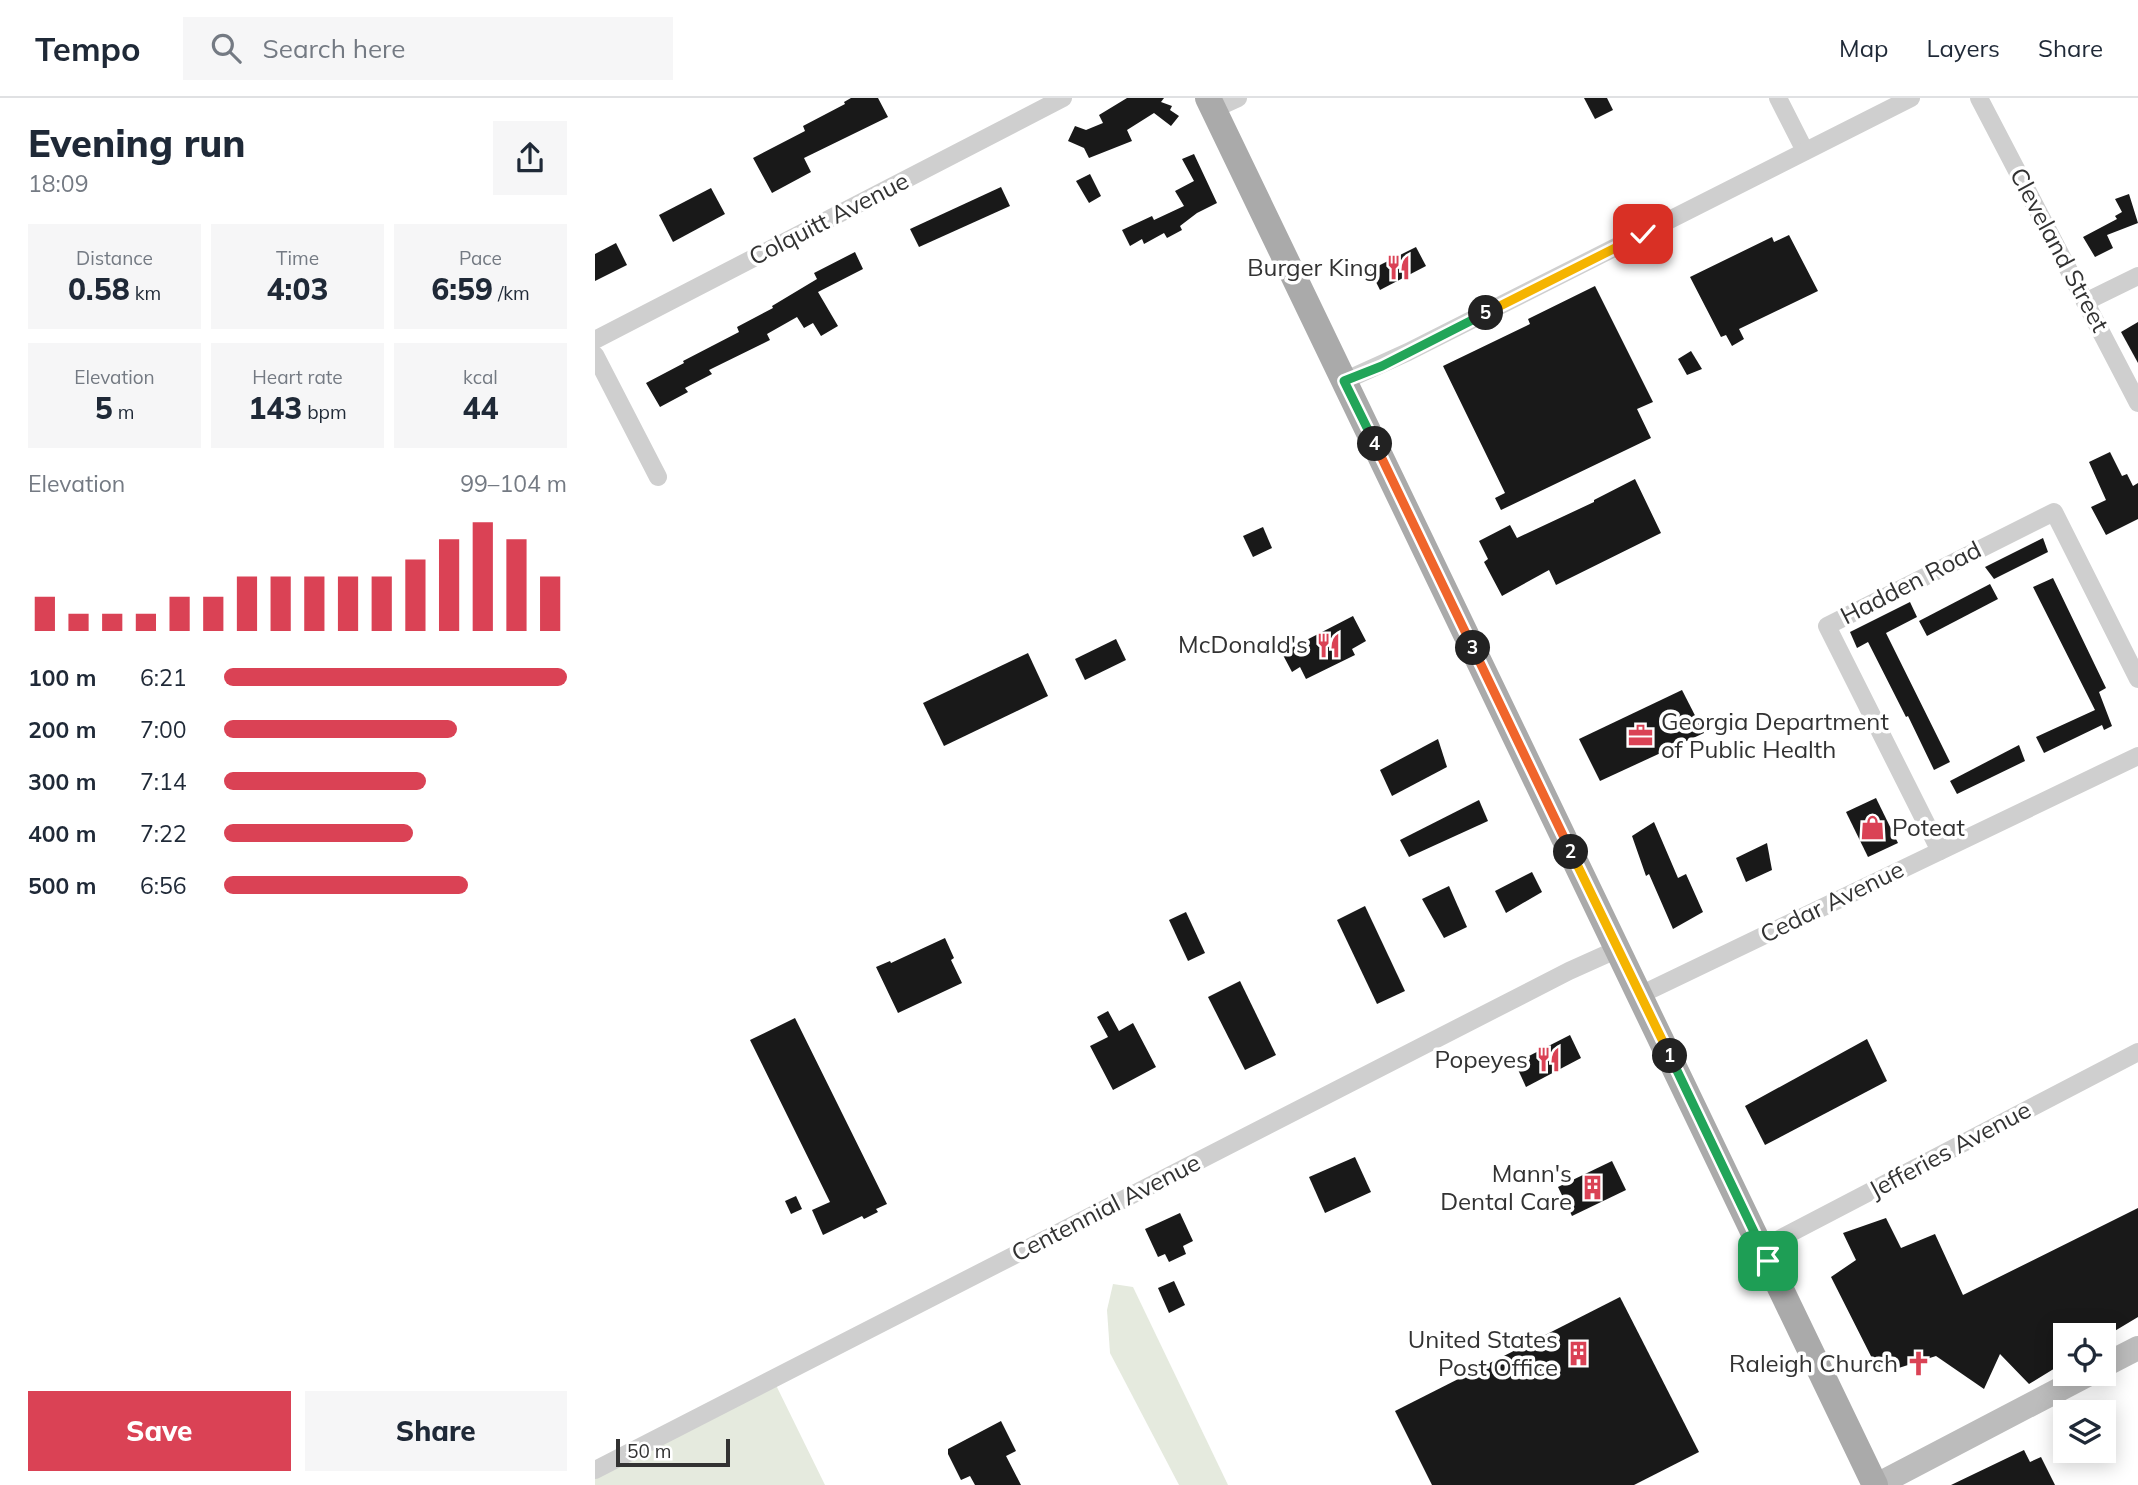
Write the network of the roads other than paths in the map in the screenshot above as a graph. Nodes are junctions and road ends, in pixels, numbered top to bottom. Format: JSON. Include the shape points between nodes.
{"nodes":[{"id":1,"x":1063,"y":98,"type":"edge"},
{"id":2,"x":1238,"y":98,"type":"edge"},
{"id":3,"x":1778,"y":98,"type":"edge"},
{"id":4,"x":1911,"y":98,"type":"edge"},
{"id":5,"x":1979,"y":98,"type":"edge"},
{"id":6,"x":1211,"y":104,"type":"edge"},
{"id":7,"x":1805,"y":151,"type":"junction"},
{"id":8,"x":2138,"y":276,"type":"edge"},
{"id":9,"x":2085,"y":302,"type":"junction"},
{"id":10,"x":595,"y":340,"type":"edge"},
{"id":11,"x":595,"y":355,"type":"edge"},
{"id":12,"x":1344,"y":381,"type":"junction"},
{"id":13,"x":2138,"y":403,"type":"edge"},
{"id":14,"x":657,"y":477,"type":"dead end"},
{"id":15,"x":2138,"y":678,"type":"edge"},
{"id":16,"x":2138,"y":756,"type":"edge"},
{"id":17,"x":1940,"y":851,"type":"junction"},
{"id":18,"x":1618,"y":949,"type":"junction"},
{"id":19,"x":1640,"y":995,"type":"junction"},
{"id":20,"x":2138,"y":1052,"type":"edge"},
{"id":21,"x":1762,"y":1248,"type":"junction"},
{"id":22,"x":2138,"y":1348,"type":"edge"},
{"id":23,"x":2116,"y":1359,"type":"edge"},
{"id":24,"x":2066,"y":1386,"type":"edge"},
{"id":25,"x":595,"y":1470,"type":"edge"},
{"id":26,"x":1876,"y":1485,"type":"edge"}],
"edges":[{"from":1,"to":10,"type":"street","name":"Colquitt Avenue"},
{"from":2,"to":6,"type":"street"},
{"from":3,"to":7,"type":"street"},
{"from":4,"to":7,"type":"street"},
{"from":5,"to":9,"type":"street","name":"Cleveland Street"},
{"from":6,"to":12,"type":"main road"},
{"from":7,"to":12,"type":"street"},
{"from":8,"to":9,"type":"street"},
{"from":9,"to":13,"type":"street","name":"Cleveland Street"},
{"from":11,"to":14,"type":"street"},
{"from":12,"to":18,"type":"main road"},
{"from":15,"to":17,"type":"street","name":"Hadden Road","via":[[2054,512],[1827,625]]},
{"from":16,"to":17,"type":"street","name":"Cedar Avenue"},
{"from":17,"to":19,"type":"street","name":"Cedar Avenue"},
{"from":18,"to":19,"type":"main road"},
{"from":18,"to":25,"type":"street","name":"Centennial Avenue"},
{"from":19,"to":21,"type":"main road"},
{"from":20,"to":21,"type":"street","name":"Jefferies Avenue"},
{"from":21,"to":26,"type":"main road"},
{"from":22,"to":23,"type":"street"},
{"from":24,"to":26,"type":"street"}]}
